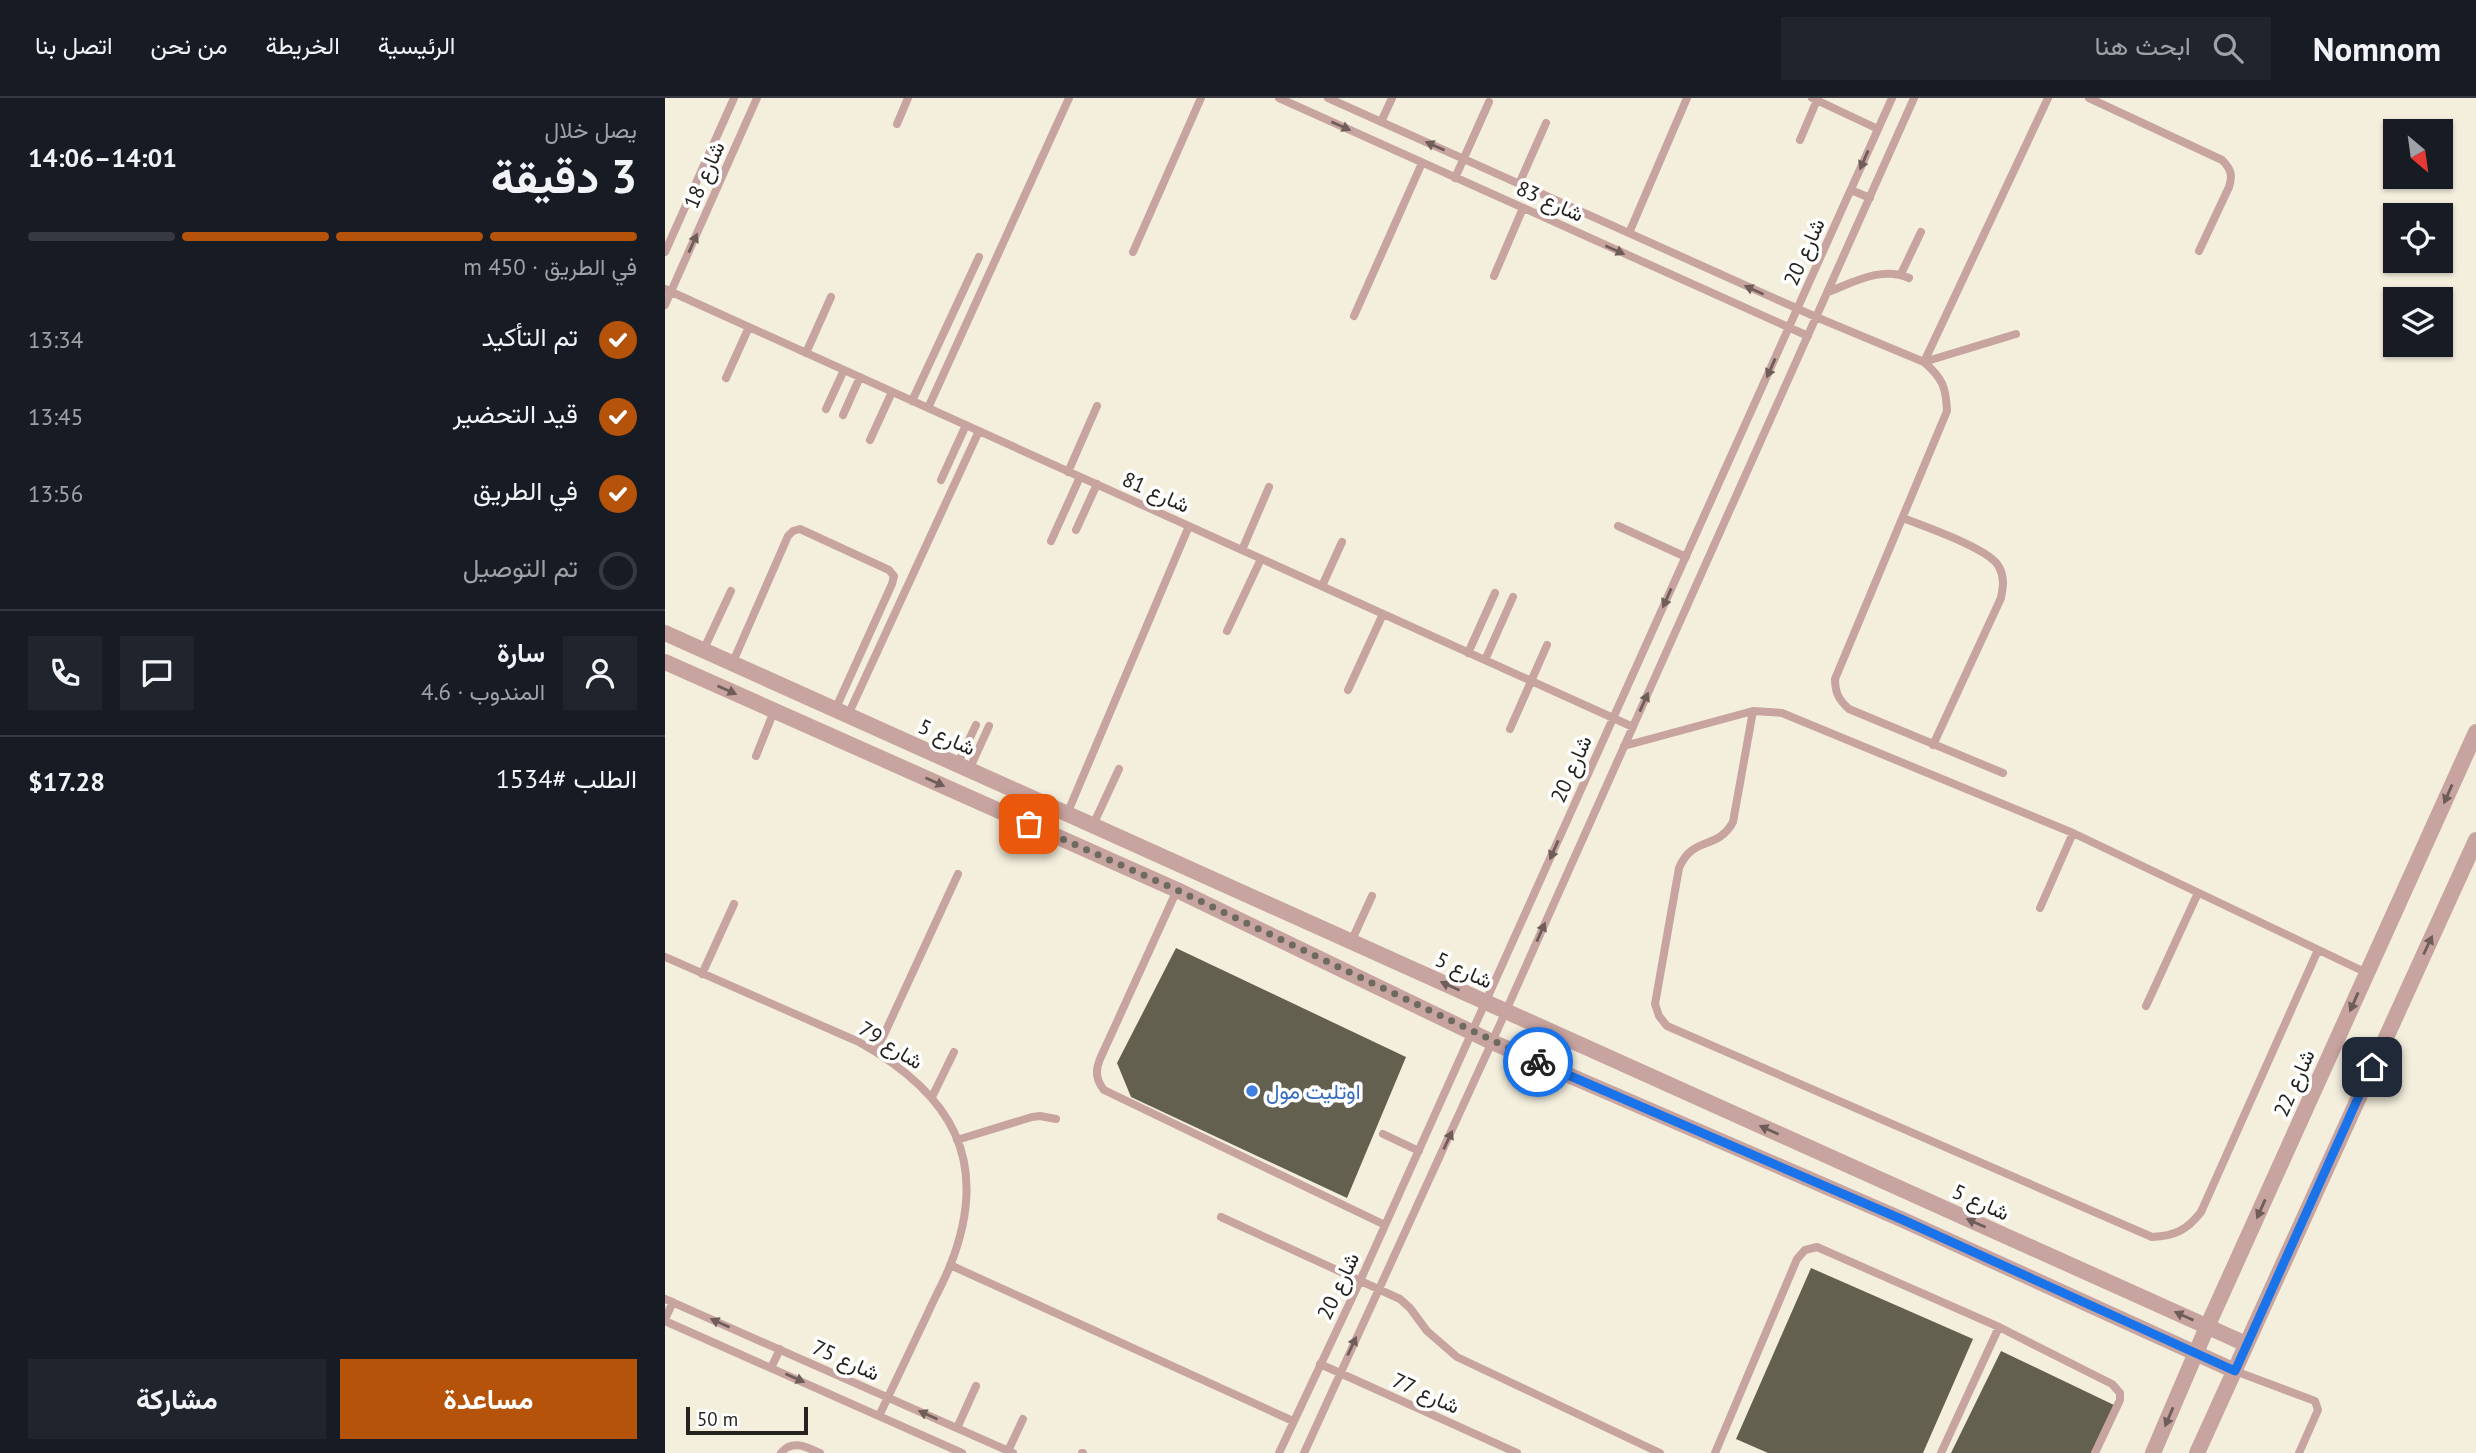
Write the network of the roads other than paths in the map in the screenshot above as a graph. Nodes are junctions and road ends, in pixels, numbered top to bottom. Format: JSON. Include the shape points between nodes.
{"nodes":[{"id":1,"x":757,"y":98,"type":"edge"},
{"id":2,"x":908,"y":98,"type":"edge"},
{"id":3,"x":1069,"y":98,"type":"edge"},
{"id":4,"x":1201,"y":98,"type":"edge"},
{"id":5,"x":1279,"y":98,"type":"edge"},
{"id":6,"x":1328,"y":98,"type":"edge"},
{"id":7,"x":1392,"y":98,"type":"edge"},
{"id":8,"x":1687,"y":98,"type":"edge"},
{"id":9,"x":1892,"y":98,"type":"edge"},
{"id":10,"x":1914,"y":98,"type":"edge"},
{"id":11,"x":2048,"y":98,"type":"edge"},
{"id":12,"x":2089,"y":98,"type":"edge"},
{"id":13,"x":731,"y":99,"type":"edge"},
{"id":14,"x":1815,"y":99,"type":"edge"},
{"id":15,"x":1489,"y":102,"type":"dead end"},
{"id":16,"x":1381,"y":122,"type":"junction"},
{"id":17,"x":1546,"y":123,"type":"dead end"},
{"id":18,"x":897,"y":124,"type":"dead end"},
{"id":19,"x":1878,"y":128,"type":"junction"},
{"id":20,"x":1800,"y":140,"type":"dead end"},
{"id":21,"x":1464,"y":159,"type":"junction"},
{"id":22,"x":1422,"y":163,"type":"junction"},
{"id":23,"x":1455,"y":178,"type":"junction"},
{"id":24,"x":1519,"y":184,"type":"junction"},
{"id":25,"x":1851,"y":190,"type":"junction"},
{"id":26,"x":1870,"y":198,"type":"junction"},
{"id":27,"x":1523,"y":208,"type":"junction"},
{"id":28,"x":1921,"y":232,"type":"dead end"},
{"id":29,"x":1629,"y":233,"type":"junction"},
{"id":30,"x":2199,"y":251,"type":"dead end"},
{"id":31,"x":665,"y":252,"type":"edge"},
{"id":32,"x":1133,"y":252,"type":"dead end"},
{"id":33,"x":979,"y":257,"type":"dead end"},
{"id":34,"x":1494,"y":276,"type":"dead end"},
{"id":35,"x":668,"y":290,"type":"edge"},
{"id":36,"x":1828,"y":292,"type":"junction"},
{"id":37,"x":831,"y":297,"type":"dead end"},
{"id":38,"x":665,"y":305,"type":"edge"},
{"id":39,"x":1797,"y":309,"type":"junction"},
{"id":40,"x":1354,"y":316,"type":"dead end"},
{"id":41,"x":1816,"y":317,"type":"junction"},
{"id":42,"x":749,"y":327,"type":"junction"},
{"id":43,"x":1789,"y":328,"type":"junction"},
{"id":44,"x":2015,"y":334,"type":"dead end"},
{"id":45,"x":1808,"y":336,"type":"junction"},
{"id":46,"x":806,"y":353,"type":"junction"},
{"id":47,"x":1924,"y":362,"type":"junction"},
{"id":48,"x":844,"y":370,"type":"junction"},
{"id":49,"x":860,"y":377,"type":"junction"},
{"id":50,"x":726,"y":378,"type":"dead end"},
{"id":51,"x":892,"y":392,"type":"junction"},
{"id":52,"x":912,"y":401,"type":"junction"},
{"id":53,"x":1097,"y":406,"type":"dead end"},
{"id":54,"x":928,"y":408,"type":"junction"},
{"id":55,"x":826,"y":409,"type":"dead end"},
{"id":56,"x":843,"y":415,"type":"dead end"},
{"id":57,"x":966,"y":425,"type":"junction"},
{"id":58,"x":979,"y":431,"type":"junction"},
{"id":59,"x":870,"y":440,"type":"dead end"},
{"id":60,"x":1068,"y":472,"type":"junction"},
{"id":61,"x":1080,"y":477,"type":"junction"},
{"id":62,"x":941,"y":480,"type":"dead end"},
{"id":63,"x":1097,"y":484,"type":"junction"},
{"id":64,"x":1269,"y":488,"type":"dead end"},
{"id":65,"x":1903,"y":518,"type":"junction"},
{"id":66,"x":1189,"y":526,"type":"junction"},
{"id":67,"x":1618,"y":526,"type":"dead end"},
{"id":68,"x":1076,"y":530,"type":"dead end"},
{"id":69,"x":1051,"y":541,"type":"dead end"},
{"id":70,"x":1342,"y":542,"type":"dead end"},
{"id":71,"x":1242,"y":550,"type":"junction"},
{"id":72,"x":1686,"y":557,"type":"junction"},
{"id":73,"x":1261,"y":559,"type":"junction"},
{"id":74,"x":1322,"y":586,"type":"junction"},
{"id":75,"x":731,"y":591,"type":"dead end"},
{"id":76,"x":1495,"y":593,"type":"dead end"},
{"id":77,"x":1513,"y":597,"type":"dead end"},
{"id":78,"x":1383,"y":614,"type":"junction"},
{"id":79,"x":1227,"y":631,"type":"dead end"},
{"id":80,"x":665,"y":633,"type":"edge"},
{"id":81,"x":1547,"y":645,"type":"dead end"},
{"id":82,"x":703,"y":650,"type":"junction"},
{"id":83,"x":1468,"y":653,"type":"junction"},
{"id":84,"x":1485,"y":660,"type":"junction"},
{"id":85,"x":665,"y":662,"type":"edge"},
{"id":86,"x":732,"y":664,"type":"junction"},
{"id":87,"x":1531,"y":681,"type":"junction"},
{"id":88,"x":1348,"y":690,"type":"dead end"},
{"id":89,"x":774,"y":711,"type":"junction"},
{"id":90,"x":1753,"y":711,"type":"junction"},
{"id":91,"x":841,"y":712,"type":"junction"},
{"id":92,"x":1613,"y":718,"type":"junction"},
{"id":93,"x":976,"y":725,"type":"dead end"},
{"id":94,"x":989,"y":726,"type":"dead end"},
{"id":95,"x":1633,"y":727,"type":"junction"},
{"id":96,"x":1510,"y":729,"type":"dead end"},
{"id":97,"x":2476,"y":732,"type":"edge"},
{"id":98,"x":831,"y":736,"type":"junction"},
{"id":99,"x":1933,"y":745,"type":"junction"},
{"id":100,"x":1624,"y":746,"type":"junction"},
{"id":101,"x":756,"y":755,"type":"dead end"},
{"id":102,"x":963,"y":767,"type":"junction"},
{"id":103,"x":1119,"y":769,"type":"dead end"},
{"id":104,"x":2003,"y":773,"type":"dead end"},
{"id":105,"x":1067,"y":814,"type":"junction"},
{"id":106,"x":1093,"y":825,"type":"junction"},
{"id":107,"x":2073,"y":833,"type":"junction"},
{"id":108,"x":2476,"y":840,"type":"edge"},
{"id":109,"x":957,"y":874,"type":"dead end"},
{"id":110,"x":1177,"y":890,"type":"junction"},
{"id":111,"x":2199,"y":893,"type":"junction"},
{"id":112,"x":1372,"y":896,"type":"dead end"},
{"id":113,"x":734,"y":904,"type":"dead end"},
{"id":114,"x":2040,"y":908,"type":"dead end"},
{"id":115,"x":1351,"y":942,"type":"junction"},
{"id":116,"x":2318,"y":950,"type":"junction"},
{"id":117,"x":665,"y":957,"type":"edge"},
{"id":118,"x":2367,"y":973,"type":"junction"},
{"id":119,"x":702,"y":974,"type":"junction"},
{"id":120,"x":1486,"y":1002,"type":"junction"},
{"id":121,"x":2146,"y":1006,"type":"dead end"},
{"id":122,"x":1506,"y":1011,"type":"junction"},
{"id":123,"x":1472,"y":1032,"type":"junction"},
{"id":124,"x":1492,"y":1042,"type":"junction"},
{"id":125,"x":876,"y":1052,"type":"junction"},
{"id":126,"x":954,"y":1052,"type":"dead end"},
{"id":127,"x":932,"y":1097,"type":"junction"},
{"id":128,"x":1056,"y":1119,"type":"dead end"},
{"id":129,"x":1383,"y":1135,"type":"dead end"},
{"id":130,"x":957,"y":1140,"type":"junction"},
{"id":131,"x":1419,"y":1151,"type":"junction"},
{"id":132,"x":1221,"y":1217,"type":"dead end"},
{"id":133,"x":1385,"y":1225,"type":"junction"},
{"id":134,"x":950,"y":1265,"type":"junction"},
{"id":135,"x":1360,"y":1281,"type":"junction"},
{"id":136,"x":1379,"y":1289,"type":"junction"},
{"id":137,"x":669,"y":1301,"type":"edge"},
{"id":138,"x":665,"y":1320,"type":"edge"},
{"id":139,"x":1999,"y":1327,"type":"junction"},
{"id":140,"x":2207,"y":1327,"type":"junction"},
{"id":141,"x":2246,"y":1344,"type":"junction"},
{"id":142,"x":780,"y":1349,"type":"junction"},
{"id":143,"x":2196,"y":1354,"type":"junction"},
{"id":144,"x":1320,"y":1364,"type":"junction"},
{"id":145,"x":771,"y":1368,"type":"junction"},
{"id":146,"x":2235,"y":1371,"type":"junction"},
{"id":147,"x":1340,"y":1373,"type":"junction"},
{"id":148,"x":976,"y":1385,"type":"dead end"},
{"id":149,"x":888,"y":1398,"type":"junction"},
{"id":150,"x":880,"y":1416,"type":"junction"},
{"id":151,"x":1023,"y":1419,"type":"dead end"},
{"id":152,"x":1293,"y":1421,"type":"junction"},
{"id":153,"x":957,"y":1428,"type":"junction"},
{"id":154,"x":1010,"y":1452,"type":"edge"},
{"id":155,"x":781,"y":1453,"type":"edge"},
{"id":156,"x":820,"y":1453,"type":"edge"},
{"id":157,"x":963,"y":1453,"type":"edge"},
{"id":158,"x":1279,"y":1453,"type":"edge"},
{"id":159,"x":1304,"y":1453,"type":"edge"},
{"id":160,"x":1517,"y":1453,"type":"edge"},
{"id":161,"x":1660,"y":1453,"type":"edge"},
{"id":162,"x":1715,"y":1453,"type":"edge"},
{"id":163,"x":1941,"y":1453,"type":"edge"},
{"id":164,"x":2095,"y":1453,"type":"edge"},
{"id":165,"x":2153,"y":1453,"type":"edge"},
{"id":166,"x":2197,"y":1453,"type":"edge"},
{"id":167,"x":2299,"y":1453,"type":"edge"}],
"edges":[{"from":35,"to":1,"type":"lane","name":"شارع 18","one_way":true},
{"from":2,"to":18,"type":"lane"},
{"from":3,"to":54,"type":"lane"},
{"from":4,"to":32,"type":"lane"},
{"from":5,"to":22,"type":"lane","name":"شارع 83","one_way":true},
{"from":6,"to":16,"type":"lane","name":"شارع 83"},
{"from":7,"to":16,"type":"lane"},
{"from":8,"to":29,"type":"lane"},
{"from":9,"to":19,"type":"lane","name":"شارع 20"},
{"from":10,"to":26,"type":"lane","name":"شارع 20"},
{"from":11,"to":47,"type":"lane"},
{"from":12,"to":30,"type":"lane","via":[[2229,167],[2229,187]]},
{"from":13,"to":31,"type":"lane","name":"شارع 18"},
{"from":14,"to":19,"type":"lane"},
{"from":14,"to":20,"type":"lane"},
{"from":15,"to":21,"type":"lane"},
{"from":21,"to":16,"type":"lane","name":"شارع 83","one_way":true},
{"from":17,"to":24,"type":"lane"},
{"from":19,"to":25,"type":"lane","name":"شارع 20","one_way":true},
{"from":21,"to":23,"type":"lane"},
{"from":21,"to":24,"type":"lane","name":"شارع 83"},
{"from":22,"to":23,"type":"lane","name":"شارع 83"},
{"from":22,"to":40,"type":"lane"},
{"from":23,"to":27,"type":"lane","name":"شارع 83"},
{"from":24,"to":29,"type":"lane","name":"شارع 83"},
{"from":25,"to":26,"type":"lane"},
{"from":25,"to":39,"type":"lane","name":"شارع 20"},
{"from":26,"to":36,"type":"lane","name":"شارع 20"},
{"from":27,"to":34,"type":"lane"},
{"from":27,"to":43,"type":"lane","name":"شارع 83","one_way":true},
{"from":28,"to":36,"type":"lane","via":[[1905,276],[1881,273]]},
{"from":39,"to":29,"type":"lane","name":"شارع 83","one_way":true},
{"from":33,"to":52,"type":"lane"},
{"from":35,"to":38,"type":"lane","name":"شارع 18"},
{"from":35,"to":42,"type":"lane","name":"شارع 81"},
{"from":36,"to":41,"type":"lane","name":"شارع 20"},
{"from":37,"to":46,"type":"lane"},
{"from":39,"to":41,"type":"lane","name":"شارع 83"},
{"from":39,"to":43,"type":"lane","name":"شارع 20"},
{"from":41,"to":45,"type":"lane","name":"شارع 20"},
{"from":41,"to":47,"type":"lane","name":"شارع 83"},
{"from":42,"to":46,"type":"lane","name":"شارع 81"},
{"from":42,"to":50,"type":"lane"},
{"from":43,"to":45,"type":"lane","name":"شارع 83"},
{"from":43,"to":72,"type":"lane","name":"شارع 20","one_way":true},
{"from":44,"to":47,"type":"lane"},
{"from":95,"to":45,"type":"lane","name":"شارع 20","one_way":true},
{"from":46,"to":48,"type":"lane","name":"شارع 81"},
{"from":47,"to":65,"type":"lane","via":[[1947,392],[1947,411]]},
{"from":48,"to":49,"type":"lane","name":"شارع 81"},
{"from":48,"to":55,"type":"lane"},
{"from":49,"to":51,"type":"lane","name":"شارع 81"},
{"from":49,"to":56,"type":"lane"},
{"from":51,"to":52,"type":"lane","name":"شارع 81"},
{"from":51,"to":59,"type":"lane"},
{"from":52,"to":54,"type":"lane","name":"شارع 81"},
{"from":53,"to":60,"type":"lane"},
{"from":54,"to":57,"type":"lane","name":"شارع 81"},
{"from":57,"to":58,"type":"lane","name":"شارع 81"},
{"from":57,"to":62,"type":"lane"},
{"from":58,"to":60,"type":"lane","name":"شارع 81"},
{"from":58,"to":91,"type":"lane"},
{"from":60,"to":61,"type":"lane","name":"شارع 81"},
{"from":61,"to":63,"type":"lane","name":"شارع 81"},
{"from":61,"to":69,"type":"lane"},
{"from":63,"to":66,"type":"lane","name":"شارع 81"},
{"from":63,"to":68,"type":"lane"},
{"from":64,"to":71,"type":"lane"},
{"from":65,"to":99,"type":"lane","via":[[1835,679],[1835,691],[1849,709]]},
{"from":65,"to":99,"type":"lane","via":[[1985,552],[1999,564],[2004,581],[2001,598]]},
{"from":66,"to":71,"type":"lane","name":"شارع 81"},
{"from":66,"to":105,"type":"lane"},
{"from":67,"to":72,"type":"lane"},
{"from":70,"to":74,"type":"lane"},
{"from":71,"to":73,"type":"lane","name":"شارع 81"},
{"from":72,"to":92,"type":"lane","name":"شارع 20","one_way":true},
{"from":73,"to":74,"type":"lane","name":"شارع 81"},
{"from":73,"to":79,"type":"lane"},
{"from":74,"to":78,"type":"lane","name":"شارع 81"},
{"from":75,"to":82,"type":"lane"},
{"from":76,"to":83,"type":"lane"},
{"from":77,"to":84,"type":"lane"},
{"from":78,"to":83,"type":"lane","name":"شارع 81"},
{"from":78,"to":88,"type":"lane"},
{"from":80,"to":82,"type":"street","name":"شارع 5"},
{"from":81,"to":87,"type":"lane"},
{"from":82,"to":86,"type":"street","name":"شارع 5"},
{"from":83,"to":84,"type":"lane","name":"شارع 81"},
{"from":84,"to":87,"type":"lane","name":"شارع 81"},
{"from":85,"to":89,"type":"street","one_way":true},
{"from":86,"to":91,"type":"street","name":"شارع 5"},
{"from":86,"to":91,"type":"lane","via":[[788,536],[800,530],[811,534],[894,576]]},
{"from":87,"to":92,"type":"lane","name":"شارع 81"},
{"from":87,"to":96,"type":"lane"},
{"from":89,"to":98,"type":"street"},
{"from":89,"to":101,"type":"lane"},
{"from":90,"to":100,"type":"lane"},
{"from":90,"to":107,"type":"lane","via":[[1782,713]]},
{"from":90,"to":116,"type":"lane","via":[[1733,822],[1718,839],[1694,846],[1679,868],[1655,1004],[1659,1016],[1667,1026],[2152,1237],[2171,1236],[2189,1227],[2201,1212]]},
{"from":91,"to":98,"type":"street"},
{"from":91,"to":102,"type":"street","name":"شارع 5"},
{"from":92,"to":95,"type":"lane","name":"شارع 81"},
{"from":92,"to":120,"type":"lane","name":"شارع 20","one_way":true},
{"from":93,"to":102,"type":"lane"},
{"from":94,"to":102,"type":"lane"},
{"from":95,"to":100,"type":"lane","name":"شارع 20"},
{"from":97,"to":118,"type":"street","name":"شارع 22","one_way":true},
{"from":98,"to":110,"type":"street","one_way":true},
{"from":99,"to":104,"type":"lane"},
{"from":122,"to":100,"type":"lane","name":"شارع 20","one_way":true},
{"from":102,"to":105,"type":"street","name":"شارع 5"},
{"from":103,"to":106,"type":"lane"},
{"from":105,"to":106,"type":"street","name":"شارع 5"},
{"from":106,"to":115,"type":"street","name":"شارع 5"},
{"from":107,"to":111,"type":"lane"},
{"from":107,"to":114,"type":"lane"},
{"from":141,"to":108,"type":"street","one_way":true},
{"from":109,"to":125,"type":"lane"},
{"from":110,"to":123,"type":"street"},
{"from":110,"to":133,"type":"lane","via":[[1100,1059],[1096,1073],[1100,1085]]},
{"from":111,"to":116,"type":"lane"},
{"from":111,"to":121,"type":"lane"},
{"from":112,"to":115,"type":"lane"},
{"from":113,"to":119,"type":"lane"},
{"from":120,"to":115,"type":"street","name":"شارع 5","one_way":true},
{"from":116,"to":118,"type":"lane"},
{"from":117,"to":119,"type":"lane","name":"شارع 79"},
{"from":118,"to":140,"type":"street","name":"شارع 22","one_way":true},
{"from":119,"to":125,"type":"lane","name":"شارع 79"},
{"from":120,"to":122,"type":"street","name":"شارع 5"},
{"from":120,"to":123,"type":"lane","name":"شارع 20"},
{"from":122,"to":124,"type":"lane","name":"شارع 20"},
{"from":140,"to":122,"type":"street","name":"شارع 5","one_way":true},
{"from":123,"to":124,"type":"street"},
{"from":123,"to":131,"type":"lane","name":"شارع 20"},
{"from":136,"to":124,"type":"lane","name":"شارع 20","one_way":true},
{"from":124,"to":143,"type":"street","via":[[1901,1219]]},
{"from":125,"to":127,"type":"lane","name":"شارع 79"},
{"from":126,"to":127,"type":"lane"},
{"from":127,"to":130,"type":"lane","name":"شارع 79","via":[[952,1124]]},
{"from":128,"to":130,"type":"lane","via":[[1033,1117]]},
{"from":129,"to":131,"type":"lane"},
{"from":130,"to":134,"type":"lane","name":"شارع 79","via":[[966,1196]]},
{"from":131,"to":133,"type":"lane","name":"شارع 20"},
{"from":132,"to":135,"type":"lane"},
{"from":133,"to":135,"type":"lane","name":"شارع 20"},
{"from":134,"to":149,"type":"lane","name":"شارع 79"},
{"from":134,"to":152,"type":"lane"},
{"from":135,"to":136,"type":"lane"},
{"from":135,"to":144,"type":"lane","name":"شارع 20"},
{"from":147,"to":136,"type":"lane","name":"شارع 20","one_way":true},
{"from":136,"to":161,"type":"lane","via":[[1400,1298],[1457,1357]]},
{"from":137,"to":138,"type":"lane"},
{"from":142,"to":137,"type":"lane","name":"شارع 75","one_way":true},
{"from":138,"to":145,"type":"lane","name":"شارع 75"},
{"from":139,"to":162,"type":"lane","via":[[1817,1247],[1805,1250],[1797,1259]]},
{"from":139,"to":163,"type":"lane"},
{"from":139,"to":164,"type":"lane","via":[[2117,1388],[2120,1400]]},
{"from":140,"to":141,"type":"street","name":"شارع 5"},
{"from":140,"to":143,"type":"street","name":"شارع 22"},
{"from":141,"to":146,"type":"street"},
{"from":142,"to":145,"type":"lane"},
{"from":142,"to":149,"type":"lane","name":"شارع 75"},
{"from":143,"to":146,"type":"street"},
{"from":143,"to":165,"type":"street","name":"شارع 22","one_way":true},
{"from":144,"to":147,"type":"lane","name":"شارع 77"},
{"from":144,"to":152,"type":"lane","name":"شارع 20"},
{"from":145,"to":150,"type":"lane","name":"شارع 75","one_way":true},
{"from":146,"to":166,"type":"street"},
{"from":146,"to":167,"type":"lane","via":[[2315,1401],[2318,1410]]},
{"from":147,"to":159,"type":"lane","name":"شارع 20"},
{"from":147,"to":160,"type":"lane","name":"شارع 77"},
{"from":148,"to":153,"type":"lane"},
{"from":149,"to":150,"type":"lane","name":"شارع 79"},
{"from":153,"to":149,"type":"lane","name":"شارع 75","one_way":true},
{"from":150,"to":157,"type":"lane","name":"شارع 75"},
{"from":151,"to":154,"type":"lane"},
{"from":152,"to":158,"type":"lane","name":"شارع 20"},
{"from":153,"to":154,"type":"lane","name":"شارع 75"},
{"from":155,"to":156,"type":"lane","via":[[797,1444]]}]}
